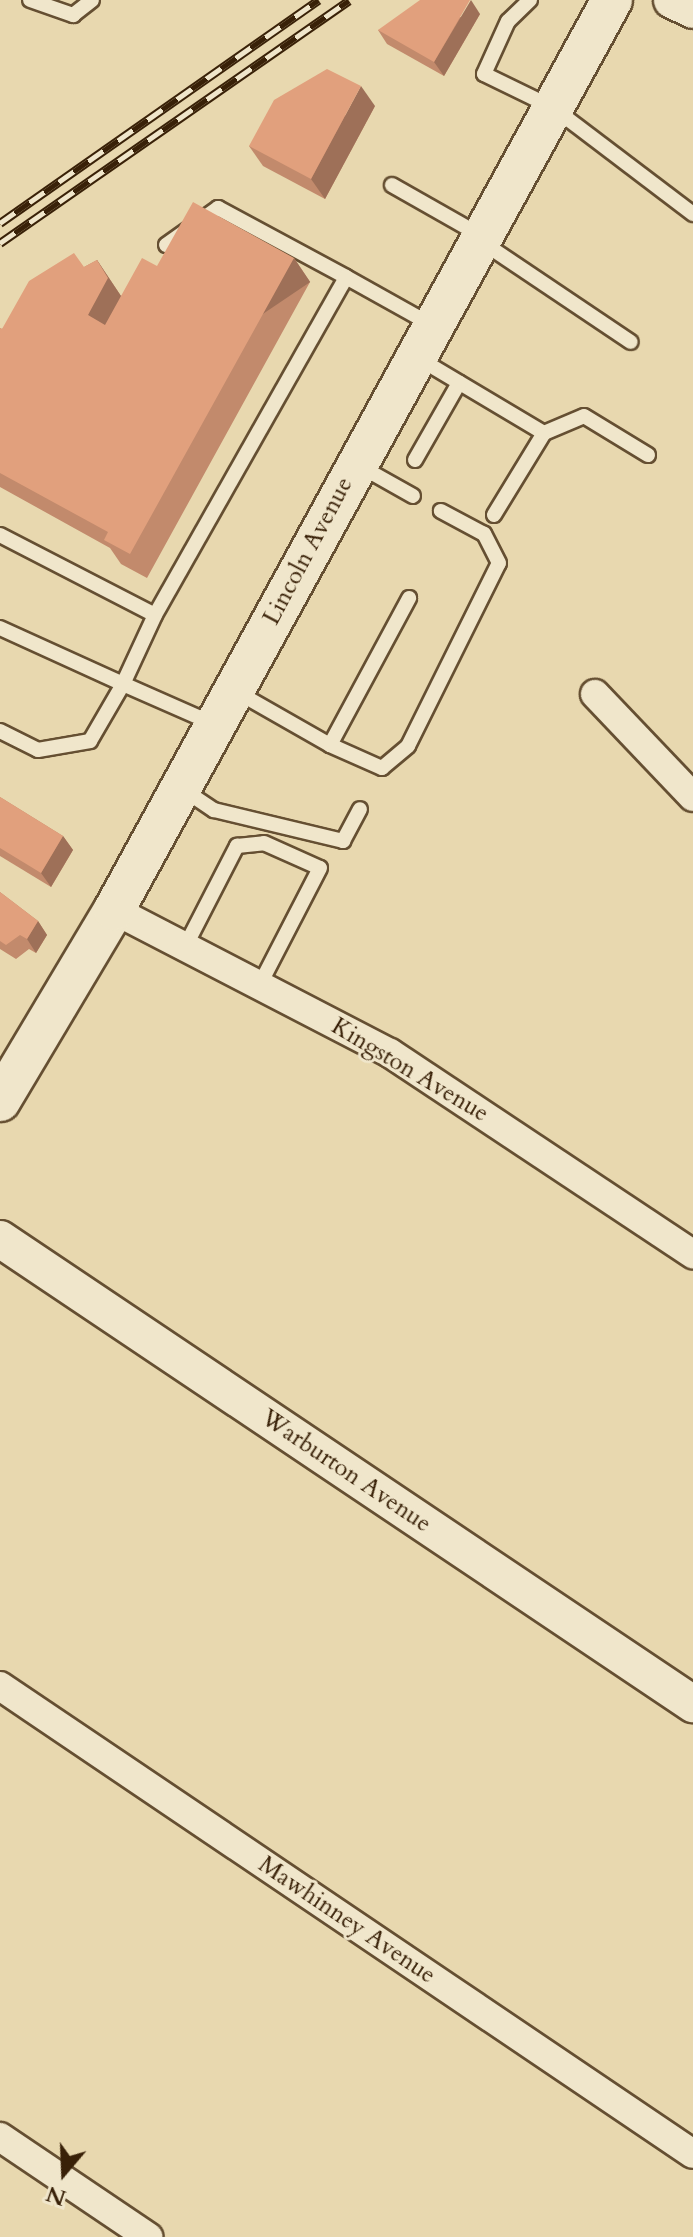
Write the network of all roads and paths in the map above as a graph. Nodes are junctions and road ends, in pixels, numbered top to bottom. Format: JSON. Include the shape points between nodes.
{"nodes":[{"id":1,"x":30,"y":0,"type":"edge"},
{"id":2,"x":92,"y":0,"type":"edge"},
{"id":3,"x":530,"y":0,"type":"edge"},
{"id":4,"x":612,"y":0,"type":"edge"},
{"id":5,"x":672,"y":0,"type":"edge"},
{"id":6,"x":693,"y":10,"type":"edge"},
{"id":7,"x":552,"y":107,"type":"junction"},
{"id":8,"x":392,"y":185,"type":"dead end"},
{"id":9,"x":693,"y":214,"type":"edge"},
{"id":10,"x":480,"y":237,"type":"junction"},
{"id":11,"x":166,"y":245,"type":"edge"},
{"id":12,"x":346,"y":277,"type":"junction"},
{"id":13,"x":423,"y":340,"type":"junction"},
{"id":14,"x":631,"y":342,"type":"dead end"},
{"id":15,"x":459,"y":383,"type":"junction"},
{"id":16,"x":544,"y":433,"type":"junction"},
{"id":17,"x":648,"y":455,"type":"dead end"},
{"id":18,"x":415,"y":460,"type":"dead end"},
{"id":19,"x":355,"y":463,"type":"junction"},
{"id":20,"x":413,"y":496,"type":"dead end"},
{"id":21,"x":441,"y":511,"type":"dead end"},
{"id":22,"x":494,"y":515,"type":"dead end"},
{"id":23,"x":0,"y":535,"type":"edge"},
{"id":24,"x":409,"y":598,"type":"dead end"},
{"id":25,"x":155,"y":615,"type":"junction"},
{"id":26,"x":0,"y":628,"type":"edge"},
{"id":27,"x":123,"y":684,"type":"junction"},
{"id":28,"x":233,"y":690,"type":"junction"},
{"id":29,"x":595,"y":694,"type":"dead end"},
{"id":30,"x":215,"y":725,"type":"junction"},
{"id":31,"x":0,"y":731,"type":"edge"},
{"id":32,"x":330,"y":745,"type":"junction"},
{"id":33,"x":181,"y":787,"type":"junction"},
{"id":34,"x":693,"y":797,"type":"edge"},
{"id":35,"x":360,"y":809,"type":"dead end"},
{"id":36,"x":114,"y":910,"type":"junction"},
{"id":37,"x":185,"y":947,"type":"junction"},
{"id":38,"x":260,"y":984,"type":"junction"},
{"id":39,"x":3,"y":1090,"type":"edge"},
{"id":40,"x":0,"y":1239,"type":"edge"},
{"id":41,"x":693,"y":1254,"type":"edge"},
{"id":42,"x":0,"y":1686,"type":"edge"},
{"id":43,"x":693,"y":1704,"type":"edge"},
{"id":44,"x":0,"y":2137,"type":"edge"},
{"id":45,"x":693,"y":2154,"type":"edge"},
{"id":46,"x":148,"y":2237,"type":"edge"}],
"edges":[{"from":1,"to":2,"type":"lane","via":[[73,15]]},
{"from":3,"to":7,"type":"lane","via":[[508,21],[484,74]]},
{"from":4,"to":7,"type":"main road","name":"Lincoln Avenue"},
{"from":5,"to":6,"type":"street"},
{"from":7,"to":9,"type":"lane"},
{"from":7,"to":10,"type":"main road","name":"Lincoln Avenue"},
{"from":8,"to":10,"type":"lane"},
{"from":10,"to":13,"type":"main road","name":"Lincoln Avenue"},
{"from":10,"to":14,"type":"lane"},
{"from":11,"to":12,"type":"lane","via":[[218,208]]},
{"from":12,"to":13,"type":"lane"},
{"from":12,"to":25,"type":"lane"},
{"from":13,"to":15,"type":"lane"},
{"from":13,"to":19,"type":"main road","name":"Lincoln Avenue"},
{"from":15,"to":16,"type":"lane"},
{"from":15,"to":18,"type":"lane"},
{"from":16,"to":17,"type":"lane","via":[[584,416]]},
{"from":16,"to":22,"type":"lane"},
{"from":19,"to":20,"type":"lane"},
{"from":19,"to":28,"type":"main road","name":"Lincoln Avenue"},
{"from":21,"to":32,"type":"lane","via":[[484,534],[499,563],[408,746],[382,768]]},
{"from":23,"to":25,"type":"lane"},
{"from":24,"to":32,"type":"lane"},
{"from":25,"to":27,"type":"lane"},
{"from":26,"to":27,"type":"lane"},
{"from":27,"to":30,"type":"lane"},
{"from":27,"to":31,"type":"lane","via":[[90,741],[38,750]]},
{"from":28,"to":30,"type":"main road","name":"Lincoln Avenue"},
{"from":28,"to":32,"type":"lane"},
{"from":29,"to":34,"type":"street"},
{"from":30,"to":33,"type":"main road","name":"Lincoln Avenue"},
{"from":33,"to":35,"type":"lane","via":[[214,810],[343,841]]},
{"from":33,"to":36,"type":"main road","name":"Lincoln Avenue"},
{"from":36,"to":37,"type":"street","name":"Kingston Avenue"},
{"from":36,"to":39,"type":"main road","name":"Lincoln Avenue"},
{"from":37,"to":38,"type":"street","name":"Kingston Avenue"},
{"from":37,"to":38,"type":"lane","via":[[237,846],[264,843],[320,868]]},
{"from":38,"to":41,"type":"street","name":"Kingston Avenue","via":[[442,1085]]},
{"from":40,"to":43,"type":"street","name":"Warburton Avenue"},
{"from":42,"to":45,"type":"street","name":"Mawhinney Avenue"},
{"from":44,"to":46,"type":"street"}]}
